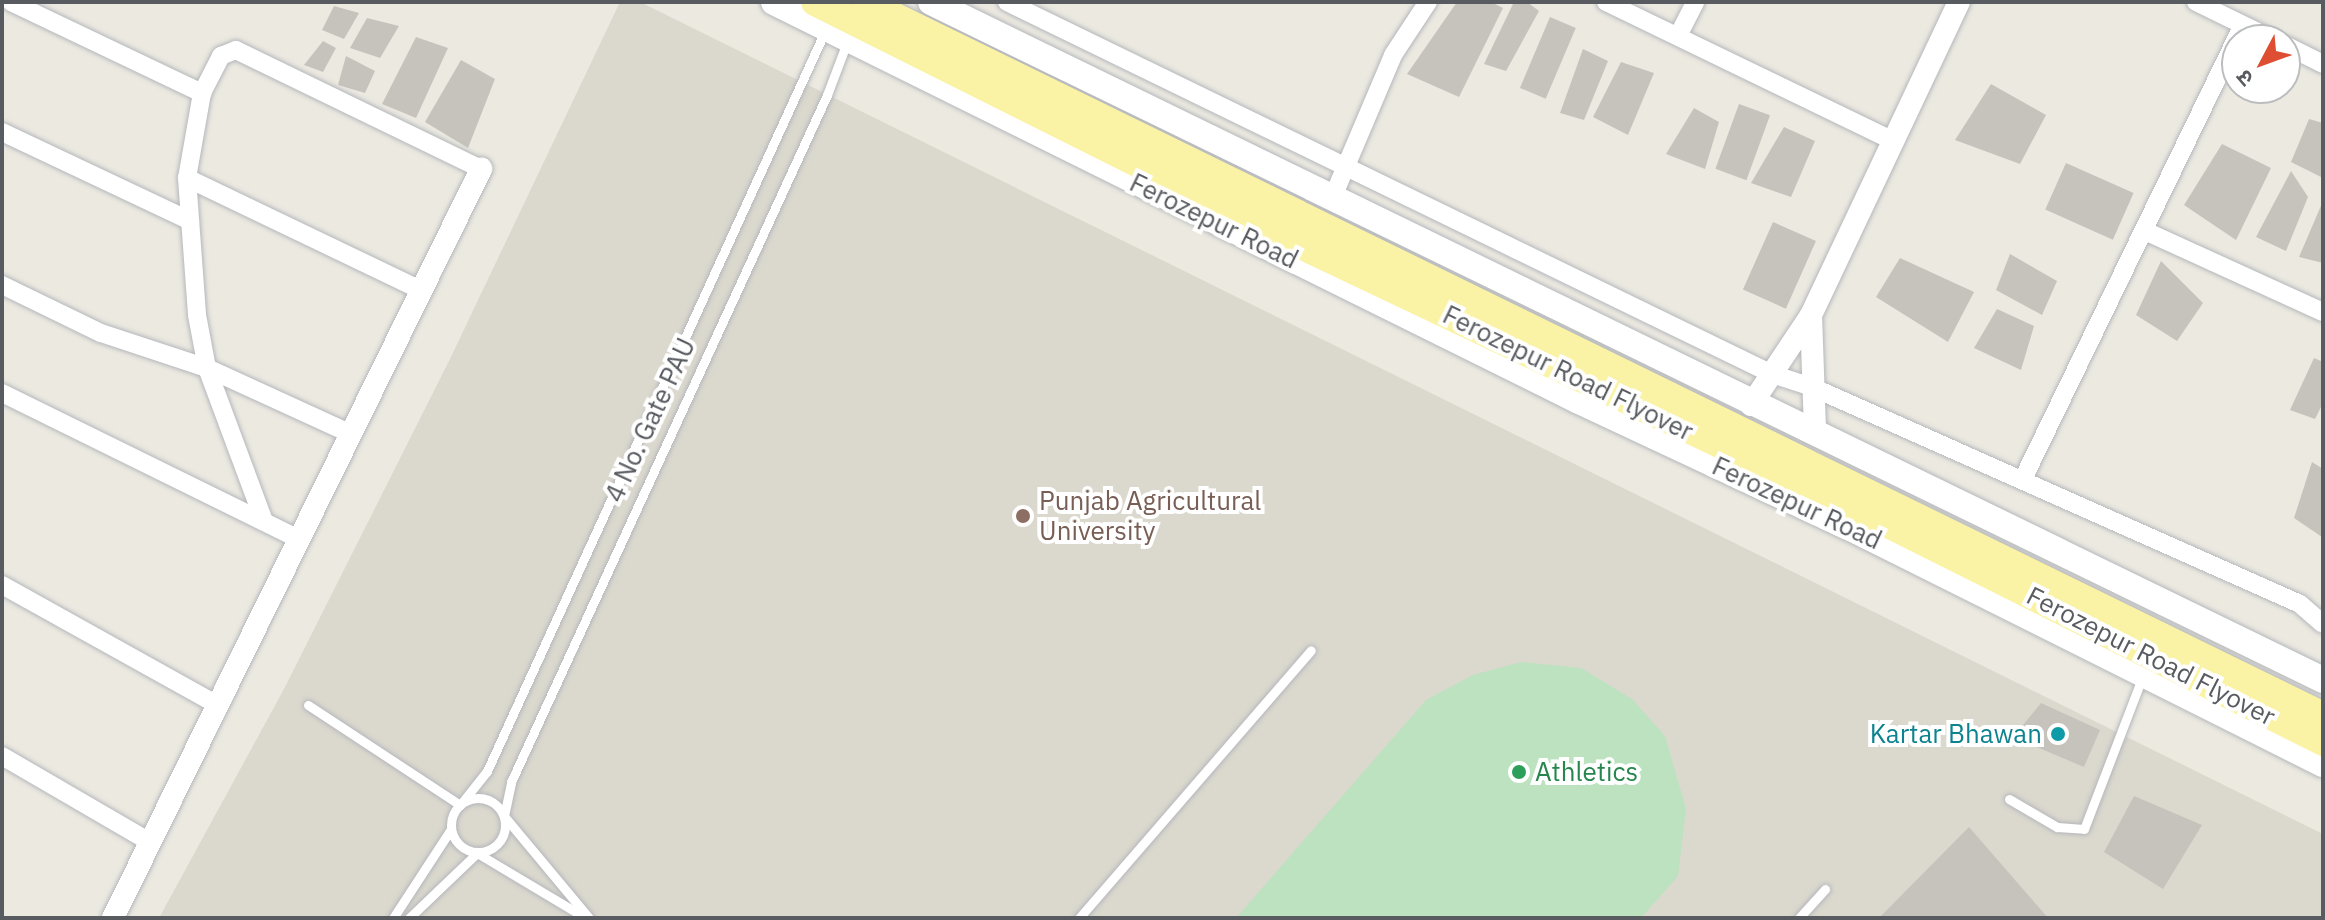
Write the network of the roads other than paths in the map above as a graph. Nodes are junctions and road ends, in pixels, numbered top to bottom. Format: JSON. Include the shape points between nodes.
{"nodes":[{"id":1,"x":11,"y":2,"type":"edge"},
{"id":2,"x":774,"y":2,"type":"edge"},
{"id":3,"x":865,"y":2,"type":"edge"},
{"id":4,"x":1007,"y":2,"type":"edge"},
{"id":5,"x":1428,"y":2,"type":"edge"},
{"id":6,"x":1606,"y":2,"type":"edge"},
{"id":7,"x":1695,"y":2,"type":"edge"},
{"id":8,"x":1959,"y":2,"type":"edge"},
{"id":9,"x":2196,"y":2,"type":"edge"},
{"id":10,"x":937,"y":3,"type":"edge"},
{"id":11,"x":830,"y":23,"type":"edge"},
{"id":12,"x":2241,"y":24,"type":"edge"},
{"id":13,"x":1678,"y":36,"type":"junction"},
{"id":14,"x":2301,"y":53,"type":"edge"},
{"id":15,"x":2323,"y":64,"type":"edge"},
{"id":16,"x":2221,"y":71,"type":"edge"},
{"id":17,"x":202,"y":93,"type":"junction"},
{"id":18,"x":2,"y":132,"type":"edge"},
{"id":19,"x":1893,"y":141,"type":"junction"},
{"id":20,"x":1348,"y":165,"type":"junction"},
{"id":21,"x":481,"y":169,"type":"joint"},
{"id":22,"x":187,"y":178,"type":"junction"},
{"id":23,"x":1332,"y":199,"type":"junction"},
{"id":24,"x":190,"y":221,"type":"junction"},
{"id":25,"x":2145,"y":231,"type":"junction"},
{"id":26,"x":2,"y":285,"type":"edge"},
{"id":27,"x":421,"y":290,"type":"junction"},
{"id":28,"x":2323,"y":312,"type":"edge"},
{"id":29,"x":1811,"y":315,"type":"junction"},
{"id":30,"x":207,"y":368,"type":"junction"},
{"id":31,"x":1772,"y":374,"type":"junction"},
{"id":32,"x":1812,"y":387,"type":"junction"},
{"id":33,"x":2,"y":393,"type":"edge"},
{"id":34,"x":1751,"y":405,"type":"junction"},
{"id":35,"x":1815,"y":432,"type":"junction"},
{"id":36,"x":351,"y":434,"type":"junction"},
{"id":37,"x":2023,"y":479,"type":"junction"},
{"id":38,"x":264,"y":521,"type":"junction"},
{"id":39,"x":299,"y":539,"type":"junction"},
{"id":40,"x":2,"y":585,"type":"edge"},
{"id":41,"x":2323,"y":624,"type":"edge"},
{"id":42,"x":1311,"y":650,"type":"dead end"},
{"id":43,"x":2323,"y":664,"type":"edge"},
{"id":44,"x":2295,"y":667,"type":"junction"},
{"id":45,"x":2143,"y":675,"type":"junction"},
{"id":46,"x":2323,"y":680,"type":"edge"},
{"id":47,"x":218,"y":705,"type":"junction"},
{"id":48,"x":308,"y":705,"type":"dead end"},
{"id":49,"x":2323,"y":716,"type":"edge"},
{"id":50,"x":2323,"y":742,"type":"edge"},
{"id":51,"x":2,"y":756,"type":"edge"},
{"id":52,"x":2323,"y":764,"type":"edge"},
{"id":53,"x":2009,"y":799,"type":"dead end"},
{"id":54,"x":460,"y":805,"type":"junction"},
{"id":55,"x":504,"y":816,"type":"junction"},
{"id":56,"x":451,"y":829,"type":"junction"},
{"id":57,"x":150,"y":842,"type":"junction"},
{"id":58,"x":477,"y":853,"type":"junction"},
{"id":59,"x":1825,"y":889,"type":"dead end"},
{"id":60,"x":113,"y":918,"type":"edge"},
{"id":61,"x":393,"y":918,"type":"edge"},
{"id":62,"x":409,"y":918,"type":"edge"},
{"id":63,"x":588,"y":918,"type":"edge"},
{"id":64,"x":1079,"y":918,"type":"edge"},
{"id":65,"x":1799,"y":918,"type":"edge"}],
"edges":[{"from":1,"to":17,"type":"street"},
{"from":2,"to":11,"type":"main road","name":"Ferozepur Road"},
{"from":3,"to":49,"type":"main road","name":"Ferozepur Road Flyover"},
{"from":4,"to":20,"type":"street"},
{"from":5,"to":20,"type":"street","via":[[1393,55]]},
{"from":6,"to":13,"type":"street"},
{"from":7,"to":13,"type":"street"},
{"from":8,"to":19,"type":"street"},
{"from":9,"to":12,"type":"street"},
{"from":10,"to":23,"type":"main road"},
{"from":11,"to":45,"type":"main road","name":"Ferozepur Road","via":[[924,79]]},
{"from":11,"to":50,"type":"main road","name":"Ferozepur Road Flyover","via":[[1880,520]]},
{"from":11,"to":54,"type":"lane","name":"4 No. Gate PAU","via":[[501,746]]},
{"from":11,"to":55,"type":"lane","name":"4 No. Gate PAU","via":[[827,95],[523,749]]},
{"from":13,"to":19,"type":"street"},
{"from":14,"to":15,"type":"street"},
{"from":16,"to":25,"type":"street"},
{"from":17,"to":21,"type":"street","via":[[221,56],[236,50]]},
{"from":17,"to":22,"type":"street"},
{"from":18,"to":24,"type":"street"},
{"from":19,"to":29,"type":"street"},
{"from":20,"to":23,"type":"street"},
{"from":20,"to":31,"type":"street"},
{"from":21,"to":27,"type":"street"},
{"from":22,"to":24,"type":"street"},
{"from":22,"to":27,"type":"street"},
{"from":23,"to":34,"type":"main road"},
{"from":24,"to":30,"type":"street"},
{"from":25,"to":28,"type":"street"},
{"from":25,"to":37,"type":"street"},
{"from":26,"to":30,"type":"street","via":[[132,346]]},
{"from":27,"to":36,"type":"street"},
{"from":29,"to":31,"type":"street"},
{"from":29,"to":32,"type":"street"},
{"from":30,"to":36,"type":"street"},
{"from":30,"to":38,"type":"street"},
{"from":31,"to":32,"type":"street"},
{"from":31,"to":34,"type":"street"},
{"from":32,"to":35,"type":"street"},
{"from":32,"to":37,"type":"street"},
{"from":33,"to":38,"type":"street"},
{"from":34,"to":35,"type":"main road"},
{"from":35,"to":44,"type":"main road"},
{"from":36,"to":39,"type":"street"},
{"from":37,"to":41,"type":"street","via":[[2300,604]]},
{"from":38,"to":39,"type":"street"},
{"from":39,"to":47,"type":"street"},
{"from":40,"to":47,"type":"street"},
{"from":42,"to":64,"type":"lane"},
{"from":43,"to":44,"type":"street"},
{"from":44,"to":46,"type":"main road"},
{"from":45,"to":52,"type":"main road","name":"Ferozepur Road"},
{"from":45,"to":53,"type":"lane","via":[[2084,829],[2057,827]]},
{"from":47,"to":57,"type":"street"},
{"from":48,"to":54,"type":"lane"},
{"from":51,"to":57,"type":"street"},
{"from":54,"to":55,"type":"lane","via":[[485,799]]},
{"from":54,"to":56,"type":"lane"},
{"from":55,"to":58,"type":"lane","via":[[501,841]]},
{"from":55,"to":63,"type":"lane"},
{"from":56,"to":58,"type":"lane","via":[[460,845]]},
{"from":56,"to":61,"type":"lane"},
{"from":57,"to":60,"type":"street"},
{"from":58,"to":62,"type":"lane"},
{"from":58,"to":63,"type":"lane"},
{"from":59,"to":65,"type":"lane"}]}
